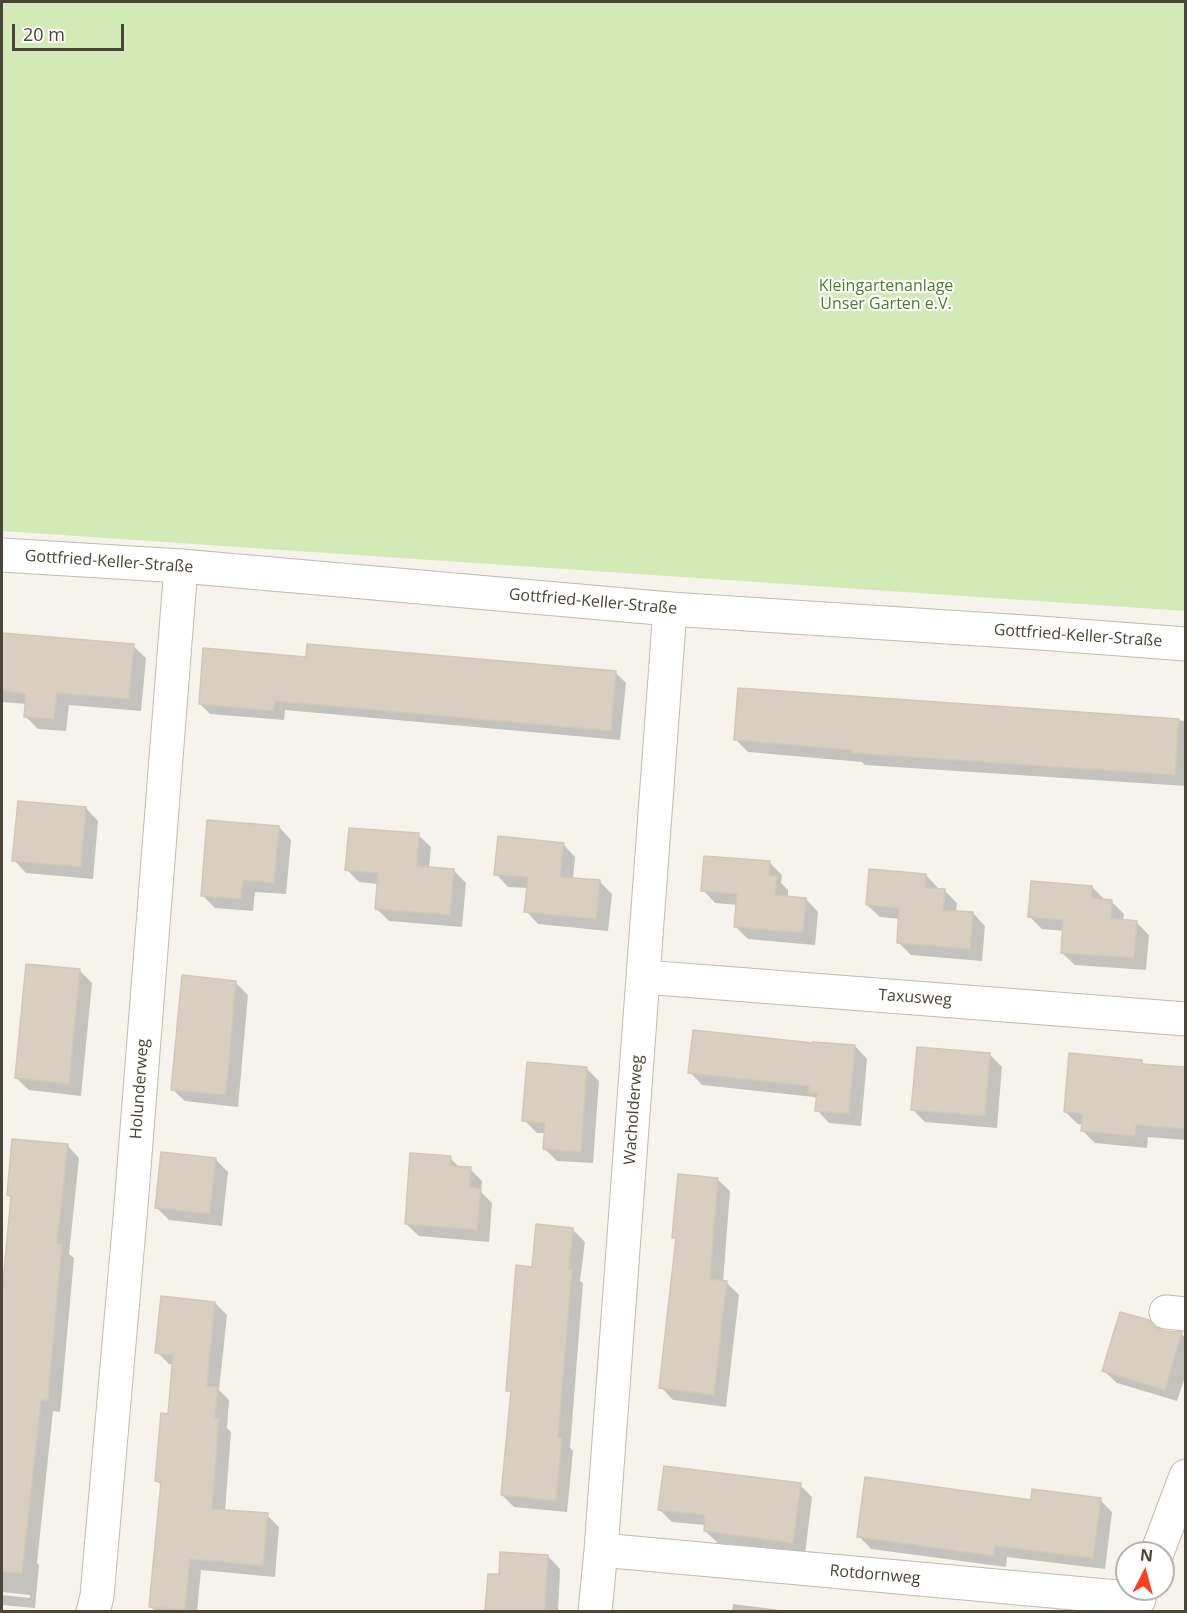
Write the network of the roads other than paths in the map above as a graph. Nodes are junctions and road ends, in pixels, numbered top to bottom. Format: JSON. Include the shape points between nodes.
{"nodes":[{"id":1,"x":2,"y":555,"type":"edge"},
{"id":2,"x":181,"y":566,"type":"junction"},
{"id":3,"x":670,"y":609,"type":"junction"},
{"id":4,"x":1185,"y":644,"type":"edge"},
{"id":5,"x":644,"y":977,"type":"junction"},
{"id":6,"x":1185,"y":1019,"type":"edge"},
{"id":7,"x":1185,"y":1476,"type":"edge"},
{"id":8,"x":1161,"y":1541,"type":"edge"},
{"id":9,"x":601,"y":1550,"type":"junction"},
{"id":10,"x":1115,"y":1598,"type":"edge"},
{"id":11,"x":93,"y":1611,"type":"edge"},
{"id":12,"x":595,"y":1611,"type":"edge"}],
"edges":[{"from":1,"to":2,"type":"street","name":"Gottfried-Keller-Straße"},
{"from":2,"to":3,"type":"street","name":"Gottfried-Keller-Straße"},
{"from":2,"to":11,"type":"street","name":"Holunderweg","via":[[129,1229]]},
{"from":3,"to":4,"type":"street","name":"Gottfried-Keller-Straße"},
{"from":3,"to":5,"type":"street","name":"Wacholderweg"},
{"from":5,"to":6,"type":"street","name":"Taxusweg"},
{"from":5,"to":9,"type":"street","name":"Wacholderweg"},
{"from":7,"to":8,"type":"street"},
{"from":9,"to":10,"type":"street","name":"Rotdornweg"},
{"from":9,"to":12,"type":"street","name":"Wacholderweg"}]}
